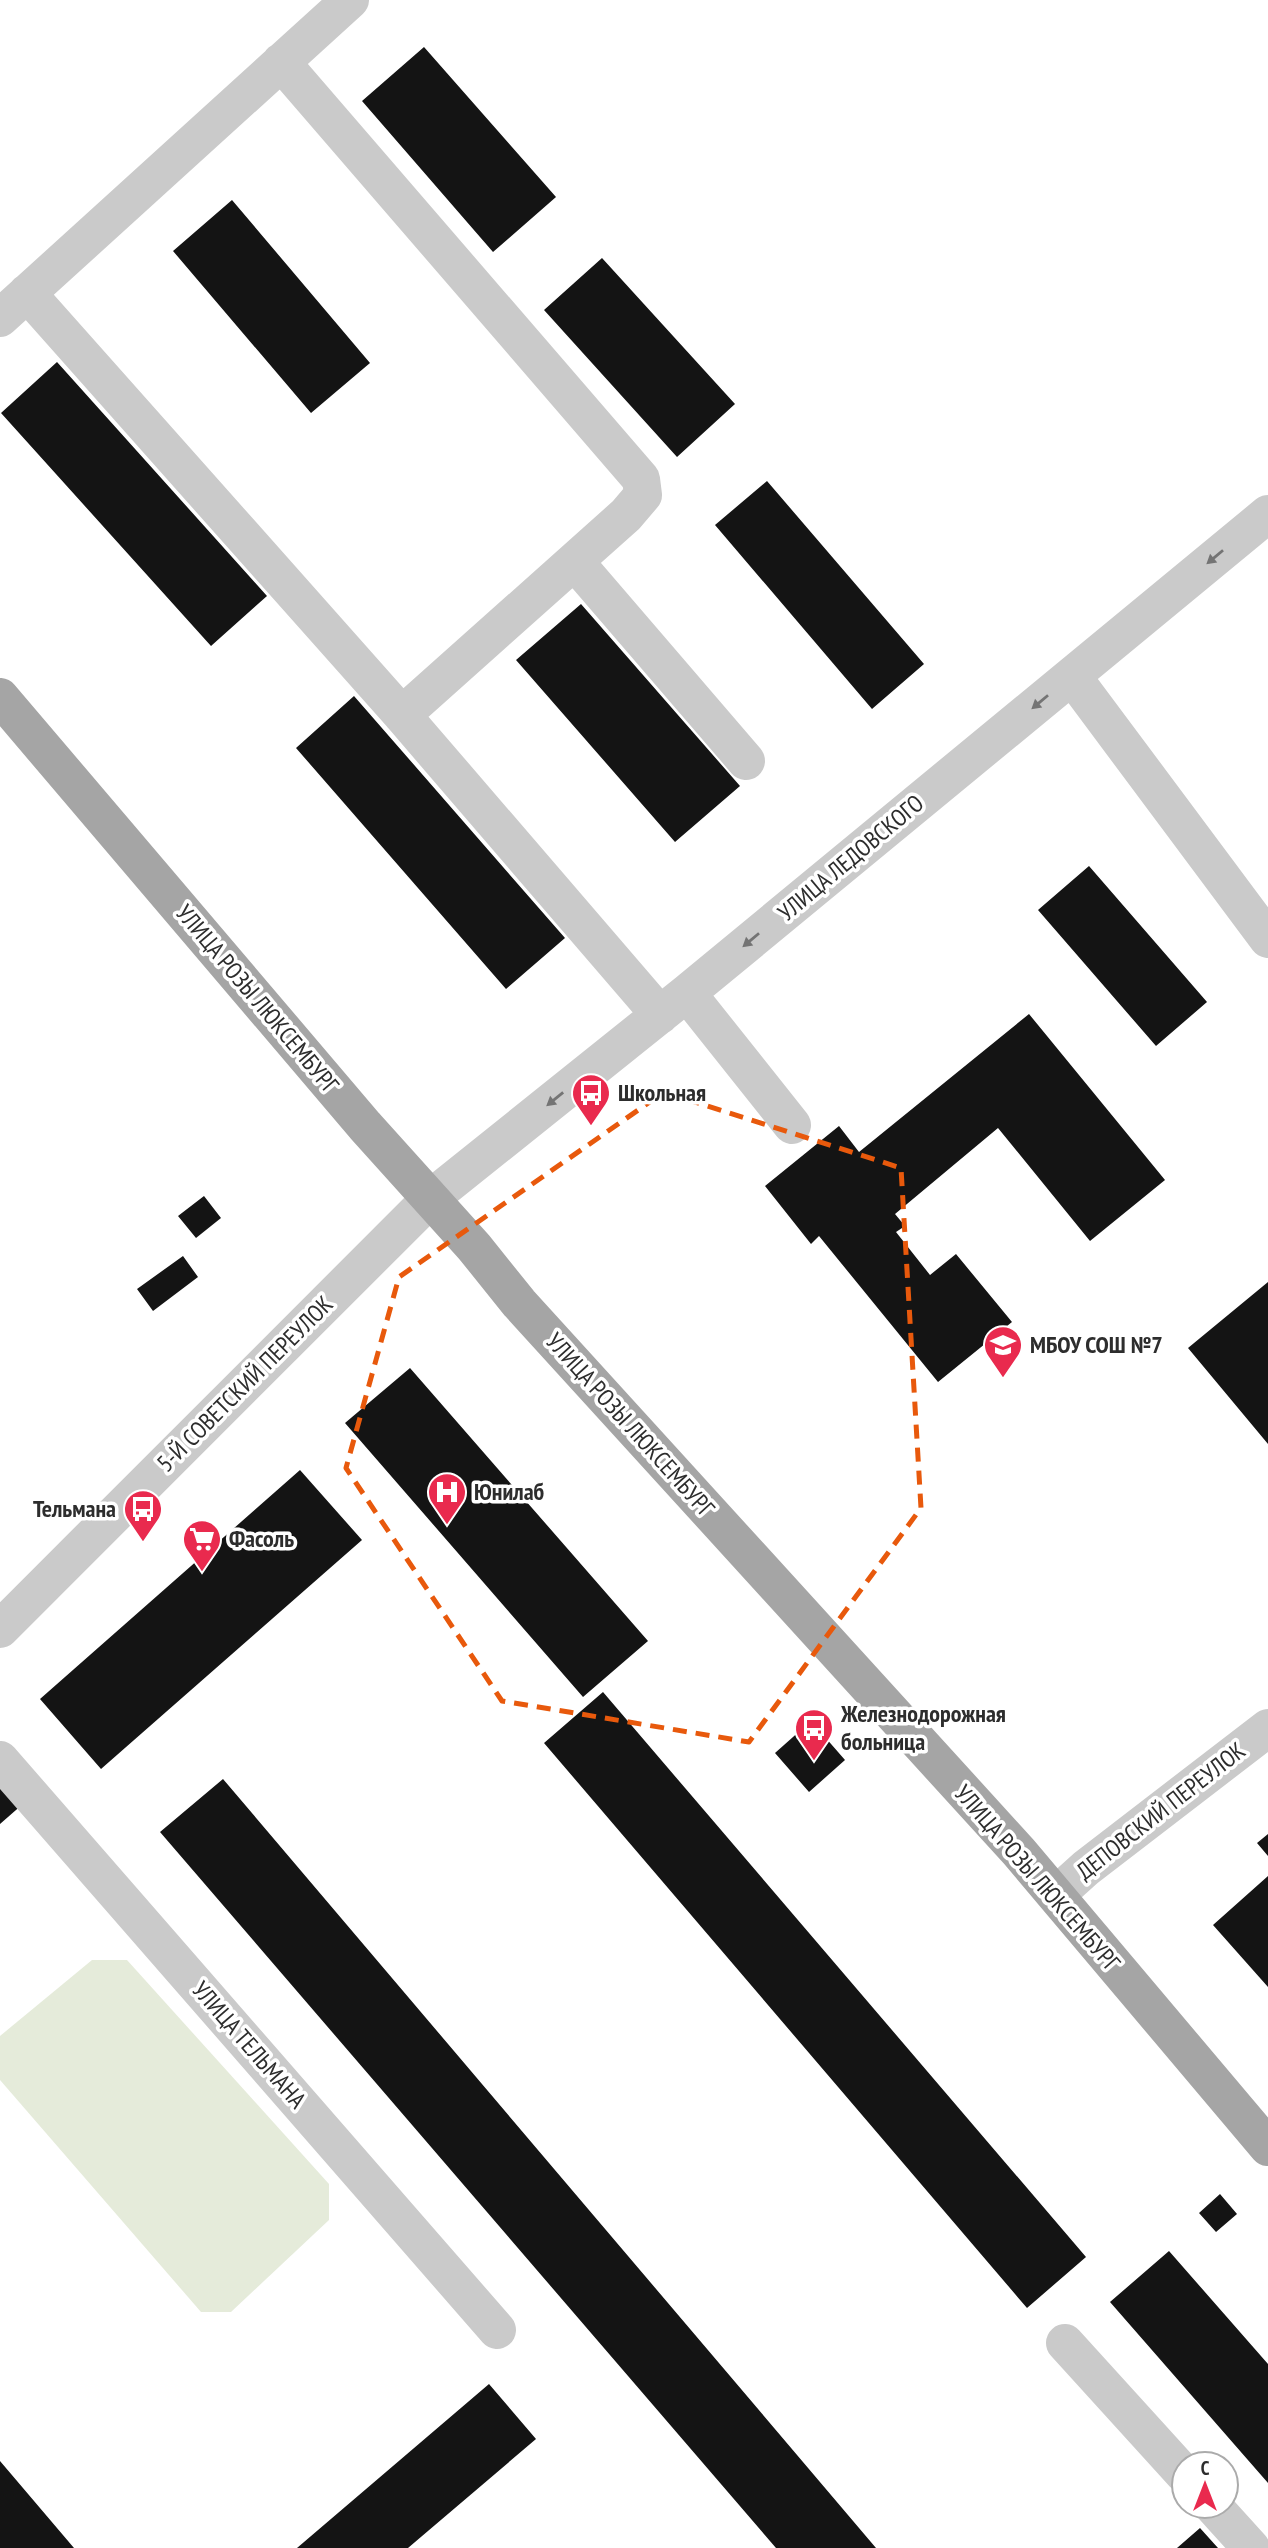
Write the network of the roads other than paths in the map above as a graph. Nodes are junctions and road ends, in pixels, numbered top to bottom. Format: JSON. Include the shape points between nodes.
{"nodes":[{"id":1,"x":350,"y":0,"type":"edge"},
{"id":2,"x":281,"y":62,"type":"junction"},
{"id":3,"x":14,"y":305,"type":"edge"},
{"id":4,"x":1268,"y":514,"type":"edge"},
{"id":5,"x":575,"y":562,"type":"junction"},
{"id":6,"x":1072,"y":676,"type":"junction"},
{"id":7,"x":0,"y":697,"type":"edge"},
{"id":8,"x":402,"y":715,"type":"junction"},
{"id":9,"x":746,"y":761,"type":"dead end"},
{"id":10,"x":1268,"y":939,"type":"edge"},
{"id":11,"x":674,"y":1004,"type":"junction"},
{"id":12,"x":792,"y":1125,"type":"dead end"},
{"id":13,"x":431,"y":1198,"type":"junction"},
{"id":14,"x":0,"y":1629,"type":"edge"},
{"id":15,"x":1268,"y":1728,"type":"edge"},
{"id":16,"x":0,"y":1760,"type":"edge"},
{"id":17,"x":1056,"y":1895,"type":"junction"},
{"id":18,"x":1268,"y":2147,"type":"edge"},
{"id":19,"x":497,"y":2330,"type":"dead end"},
{"id":20,"x":1065,"y":2343,"type":"dead end"},
{"id":21,"x":1170,"y":2459,"type":"edge"},
{"id":22,"x":1226,"y":2520,"type":"edge"},
{"id":23,"x":1251,"y":2548,"type":"edge"}],
"edges":[{"from":1,"to":2,"type":"street"},
{"from":2,"to":3,"type":"street"},
{"from":2,"to":5,"type":"street","via":[[641,479],[643,495]]},
{"from":3,"to":8,"type":"street"},
{"from":4,"to":6,"type":"street","name":"УЛИЦА ЛЕДОВСКОГО","one_way":true},
{"from":5,"to":8,"type":"street"},
{"from":5,"to":9,"type":"street"},
{"from":6,"to":10,"type":"street"},
{"from":6,"to":11,"type":"street","name":"УЛИЦА ЛЕДОВСКОГО","one_way":true},
{"from":7,"to":13,"type":"main road","name":"УЛИЦА РОЗЫ ЛЮКСЕМБУРГ"},
{"from":8,"to":11,"type":"street"},
{"from":11,"to":12,"type":"street"},
{"from":11,"to":13,"type":"street","name":"УЛИЦА ЛЕДОВСКОГО","one_way":true},
{"from":13,"to":14,"type":"street","name":"5-Й СОВЕТСКИЙ ПЕРЕУЛОК"},
{"from":13,"to":17,"type":"main road","name":"УЛИЦА РОЗЫ ЛЮКСЕМБУРГ","via":[[519,1303]]},
{"from":15,"to":17,"type":"street","name":"ДЕПОВСКИЙ ПЕРЕУЛОК"},
{"from":16,"to":19,"type":"street","name":"УЛИЦА ТЕЛЬМАНА"},
{"from":17,"to":18,"type":"main road","name":"УЛИЦА РОЗЫ ЛЮКСЕМБУРГ"},
{"from":20,"to":21,"type":"street"},
{"from":22,"to":23,"type":"street"}]}
